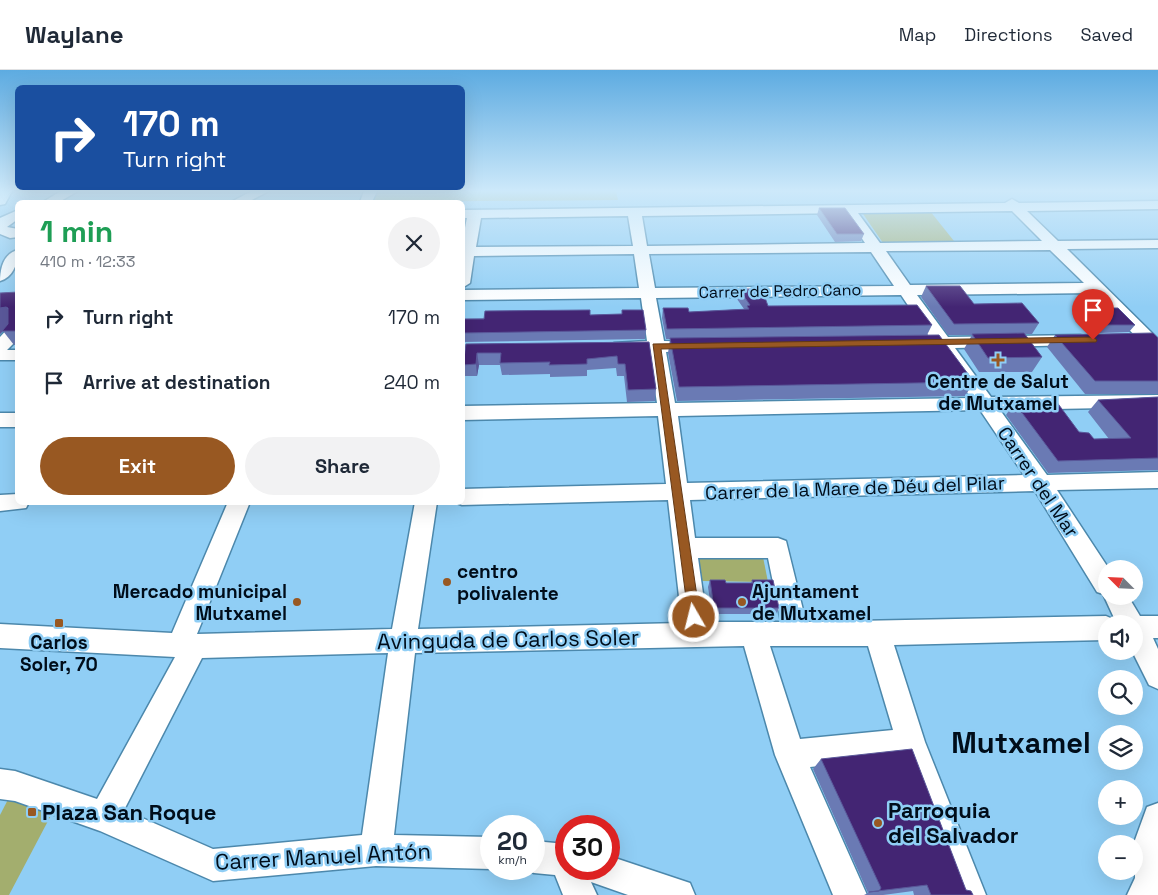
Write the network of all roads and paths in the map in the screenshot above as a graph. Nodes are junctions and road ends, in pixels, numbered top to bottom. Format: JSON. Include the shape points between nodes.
{"nodes":[{"id":1,"x":466,"y":230,"type":"edge"},
{"id":2,"x":637,"y":230,"type":"edge"},
{"id":3,"x":862,"y":230,"type":"edge"},
{"id":4,"x":1039,"y":230,"type":"edge"},
{"id":5,"x":1158,"y":244,"type":"edge"},
{"id":6,"x":1055,"y":245,"type":"junction"},
{"id":7,"x":874,"y":247,"type":"junction"},
{"id":8,"x":640,"y":250,"type":"junction"},
{"id":9,"x":465,"y":252,"type":"edge"},
{"id":10,"x":15,"y":258,"type":"edge"},
{"id":11,"x":0,"y":276,"type":"edge"},
{"id":12,"x":1098,"y":288,"type":"junction"},
{"id":13,"x":904,"y":290,"type":"junction"},
{"id":14,"x":647,"y":293,"type":"junction"},
{"id":15,"x":465,"y":295,"type":"edge"},
{"id":16,"x":15,"y":331,"type":"edge"},
{"id":17,"x":1101,"y":340,"type":"edge"},
{"id":18,"x":1121,"y":340,"type":"edge"},
{"id":19,"x":941,"y":342,"type":"junction"},
{"id":20,"x":1155,"y":342,"type":"edge"},
{"id":21,"x":898,"y":343,"type":"edge"},
{"id":22,"x":714,"y":345,"type":"edge"},
{"id":23,"x":656,"y":346,"type":"junction"},
{"id":24,"x":0,"y":347,"type":"edge"},
{"id":25,"x":608,"y":347,"type":"edge"},
{"id":26,"x":0,"y":355,"type":"edge"},
{"id":27,"x":15,"y":355,"type":"edge"},
{"id":28,"x":1015,"y":386,"type":"dead end"},
{"id":29,"x":1158,"y":401,"type":"edge"},
{"id":30,"x":984,"y":404,"type":"junction"},
{"id":31,"x":1028,"y":404,"type":"junction"},
{"id":32,"x":666,"y":409,"type":"junction"},
{"id":33,"x":465,"y":412,"type":"edge"},
{"id":34,"x":0,"y":420,"type":"edge"},
{"id":35,"x":15,"y":420,"type":"edge"},
{"id":36,"x":1158,"y":480,"type":"edge"},
{"id":37,"x":1041,"y":483,"type":"junction"},
{"id":38,"x":676,"y":493,"type":"junction"},
{"id":39,"x":465,"y":497,"type":"edge"},
{"id":40,"x":0,"y":502,"type":"edge"},
{"id":41,"x":15,"y":502,"type":"edge"},
{"id":42,"x":237,"y":505,"type":"edge"},
{"id":43,"x":426,"y":505,"type":"edge"},
{"id":44,"x":684,"y":548,"type":"junction"},
{"id":45,"x":1098,"y":572,"type":"edge"},
{"id":46,"x":1158,"y":627,"type":"edge"},
{"id":47,"x":1098,"y":628,"type":"edge"},
{"id":48,"x":1143,"y":628,"type":"edge"},
{"id":49,"x":696,"y":634,"type":"junction"},
{"id":50,"x":753,"y":634,"type":"junction"},
{"id":51,"x":796,"y":634,"type":"junction"},
{"id":52,"x":877,"y":634,"type":"junction"},
{"id":53,"x":0,"y":636,"type":"edge"},
{"id":54,"x":404,"y":642,"type":"junction"},
{"id":55,"x":187,"y":646,"type":"junction"},
{"id":56,"x":1143,"y":646,"type":"edge"},
{"id":57,"x":1158,"y":676,"type":"edge"},
{"id":58,"x":911,"y":742,"type":"junction"},
{"id":59,"x":790,"y":755,"type":"junction"},
{"id":60,"x":8,"y":785,"type":"edge"},
{"id":61,"x":104,"y":817,"type":"junction"},
{"id":62,"x":1158,"y":818,"type":"edge"},
{"id":63,"x":376,"y":850,"type":"junction"},
{"id":64,"x":480,"y":853,"type":"edge"},
{"id":65,"x":620,"y":876,"type":"edge"},
{"id":66,"x":573,"y":880,"type":"edge"},
{"id":67,"x":580,"y":895,"type":"edge"},
{"id":68,"x":678,"y":895,"type":"edge"},
{"id":69,"x":850,"y":895,"type":"edge"},
{"id":70,"x":969,"y":895,"type":"edge"},
{"id":71,"x":1144,"y":895,"type":"edge"}],
"edges":[{"from":1,"to":9,"type":"street"},
{"from":2,"to":8,"type":"street"},
{"from":3,"to":7,"type":"street","name":"Carrer del Mar"},
{"from":4,"to":6,"type":"street"},
{"from":5,"to":6,"type":"street"},
{"from":6,"to":7,"type":"street"},
{"from":6,"to":12,"type":"street"},
{"from":7,"to":8,"type":"street"},
{"from":7,"to":13,"type":"street","name":"Carrer del Mar"},
{"from":8,"to":9,"type":"street"},
{"from":8,"to":14,"type":"street"},
{"from":10,"to":11,"type":"street"},
{"from":12,"to":13,"type":"street","name":"Carrer de Pedro Cano"},
{"from":12,"to":20,"type":"street"},
{"from":13,"to":14,"type":"street","name":"Carrer de Pedro Cano"},
{"from":13,"to":19,"type":"street","name":"Carrer del Mar"},
{"from":14,"to":15,"type":"street","name":"Carrer de Pedro Cano"},
{"from":14,"to":23,"type":"street"},
{"from":16,"to":24,"type":"street"},
{"from":17,"to":19,"type":"street"},
{"from":18,"to":20,"type":"street"},
{"from":19,"to":21,"type":"street"},
{"from":19,"to":30,"type":"street","name":"Carrer del Mar"},
{"from":22,"to":23,"type":"street"},
{"from":23,"to":25,"type":"street"},
{"from":23,"to":32,"type":"street"},
{"from":26,"to":27,"type":"street"},
{"from":28,"to":31,"type":"street"},
{"from":29,"to":31,"type":"street"},
{"from":30,"to":31,"type":"street"},
{"from":30,"to":32,"type":"street"},
{"from":30,"to":37,"type":"street","name":"Carrer del Mar"},
{"from":32,"to":33,"type":"street"},
{"from":32,"to":38,"type":"street"},
{"from":34,"to":35,"type":"street"},
{"from":36,"to":37,"type":"street","name":"Carrer de la Mare de Déu del Pilar"},
{"from":37,"to":38,"type":"street","name":"Carrer de la Mare de Déu del Pilar"},
{"from":37,"to":45,"type":"street","name":"Carrer del Mar"},
{"from":38,"to":39,"type":"street","name":"Carrer de la Mare de Déu del Pilar"},
{"from":38,"to":44,"type":"street"},
{"from":40,"to":41,"type":"street"},
{"from":42,"to":55,"type":"street"},
{"from":43,"to":54,"type":"street"},
{"from":44,"to":49,"type":"street"},
{"from":44,"to":51,"type":"street","via":[[778,548]]},
{"from":46,"to":48,"type":"street"},
{"from":47,"to":52,"type":"street","name":"Avinguda de Carlos Soler"},
{"from":49,"to":50,"type":"street","name":"Avinguda de Carlos Soler"},
{"from":49,"to":54,"type":"street","name":"Avinguda de Carlos Soler"},
{"from":50,"to":51,"type":"street","name":"Avinguda de Carlos Soler"},
{"from":50,"to":59,"type":"street"},
{"from":51,"to":52,"type":"street","name":"Avinguda de Carlos Soler"},
{"from":52,"to":58,"type":"street"},
{"from":53,"to":55,"type":"street","name":"Avinguda de Carlos Soler"},
{"from":54,"to":55,"type":"street","name":"Avinguda de Carlos Soler"},
{"from":54,"to":63,"type":"street"},
{"from":55,"to":61,"type":"street"},
{"from":56,"to":57,"type":"street"},
{"from":58,"to":59,"type":"street"},
{"from":58,"to":70,"type":"street"},
{"from":59,"to":69,"type":"street"},
{"from":60,"to":61,"type":"street","name":"Carrer Manuel Antón"},
{"from":61,"to":63,"type":"street","name":"Carrer Manuel Antón","via":[[213,865]]},
{"from":62,"to":71,"type":"street","via":[[1151,840],[1151,878]]},
{"from":63,"to":64,"type":"street","name":"Carrer Manuel Antón"},
{"from":65,"to":68,"type":"street"},
{"from":66,"to":67,"type":"street"}]}
